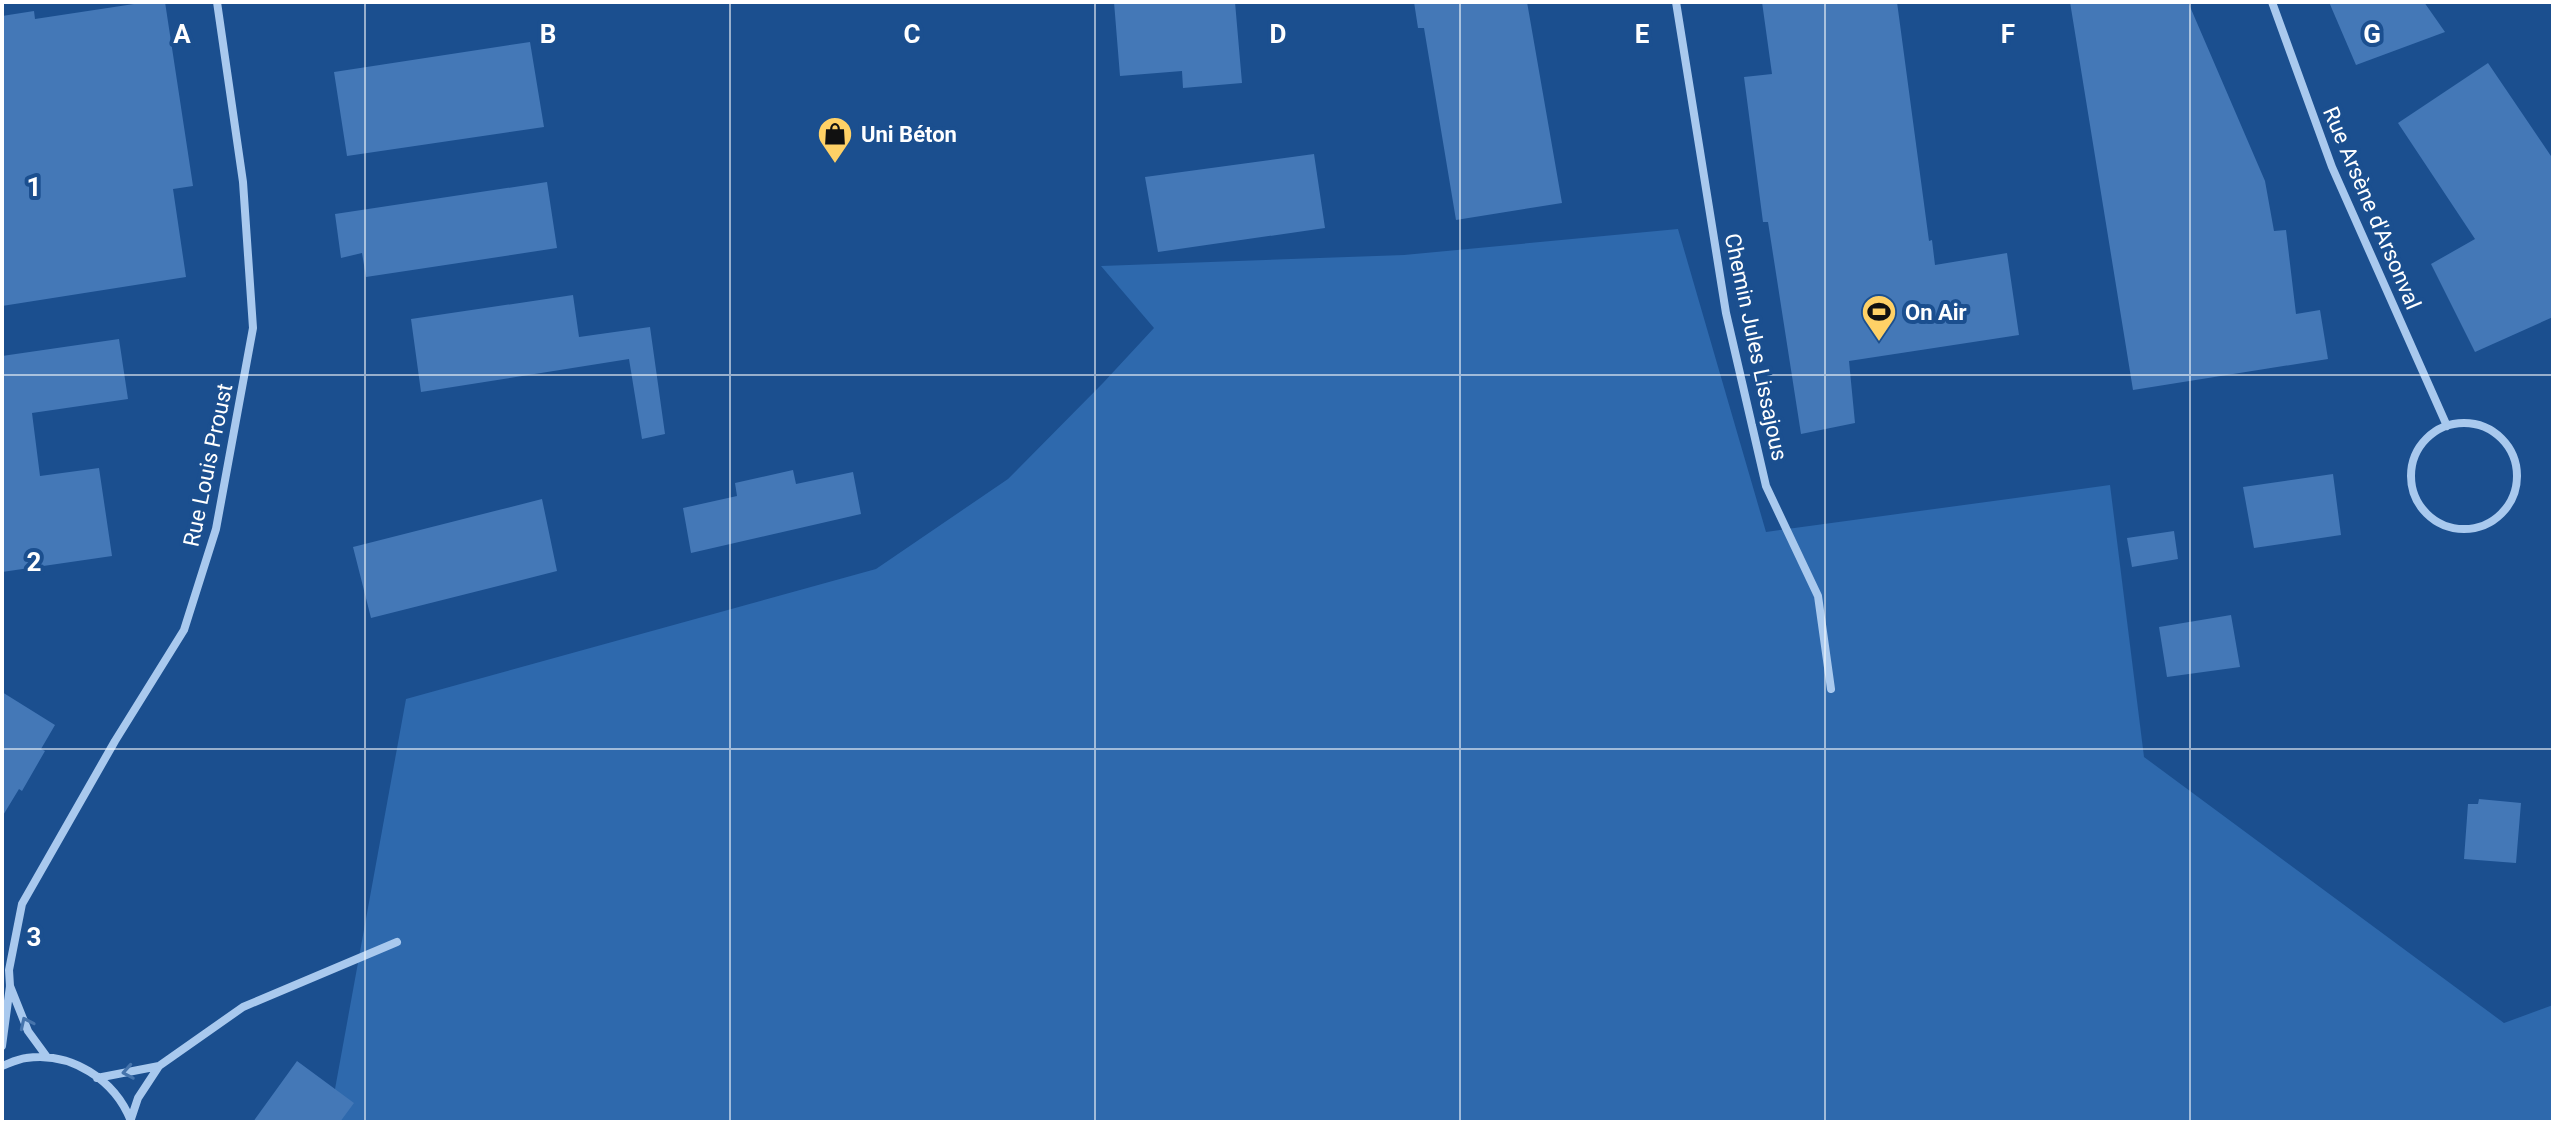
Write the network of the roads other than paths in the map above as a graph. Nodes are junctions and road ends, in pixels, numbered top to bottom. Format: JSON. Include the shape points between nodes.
{"nodes":[{"id":1,"x":217,"y":2,"type":"edge"},
{"id":2,"x":1676,"y":2,"type":"edge"},
{"id":3,"x":2272,"y":2,"type":"edge"},
{"id":4,"x":2447,"y":426,"type":"junction"},
{"id":5,"x":1831,"y":689,"type":"dead end"},
{"id":6,"x":397,"y":942,"type":"dead end"},
{"id":7,"x":10,"y":986,"type":"junction"},
{"id":8,"x":2,"y":1046,"type":"edge"},
{"id":9,"x":47,"y":1057,"type":"junction"},
{"id":10,"x":2,"y":1066,"type":"edge"},
{"id":11,"x":159,"y":1066,"type":"junction"},
{"id":12,"x":97,"y":1078,"type":"junction"},
{"id":13,"x":131,"y":1120,"type":"edge"}],
"edges":[{"from":1,"to":7,"type":"street","name":"Rue Louis Proust","via":[[243,182],[253,328],[216,529],[184,630],[22,904]]},
{"from":2,"to":5,"type":"street","name":"Chemin Jules Lissajous","via":[[1726,313],[1766,486],[1818,596]]},
{"from":3,"to":4,"type":"street","name":"Rue Arsène d'Arsonval","via":[[2332,167]]},
{"from":4,"to":4,"type":"street","via":[[2427,439],[2413,459],[2413,492],[2426,512],[2446,526],[2482,526],[2509,505],[2517,470],[2511,453],[2489,430],[2461,423]]},
{"from":6,"to":11,"type":"street","via":[[243,1007]]},
{"from":7,"to":8,"type":"street","name":"Rue Louis Proust"},
{"from":9,"to":7,"type":"street","name":"Rue Louis Proust","one_way":true,"via":[[28,1031]]},
{"from":9,"to":10,"type":"street"},
{"from":9,"to":12,"type":"street","via":[[80,1065]]},
{"from":11,"to":12,"type":"street","one_way":true},
{"from":11,"to":13,"type":"street"},
{"from":12,"to":13,"type":"street","via":[[114,1090]]}]}
